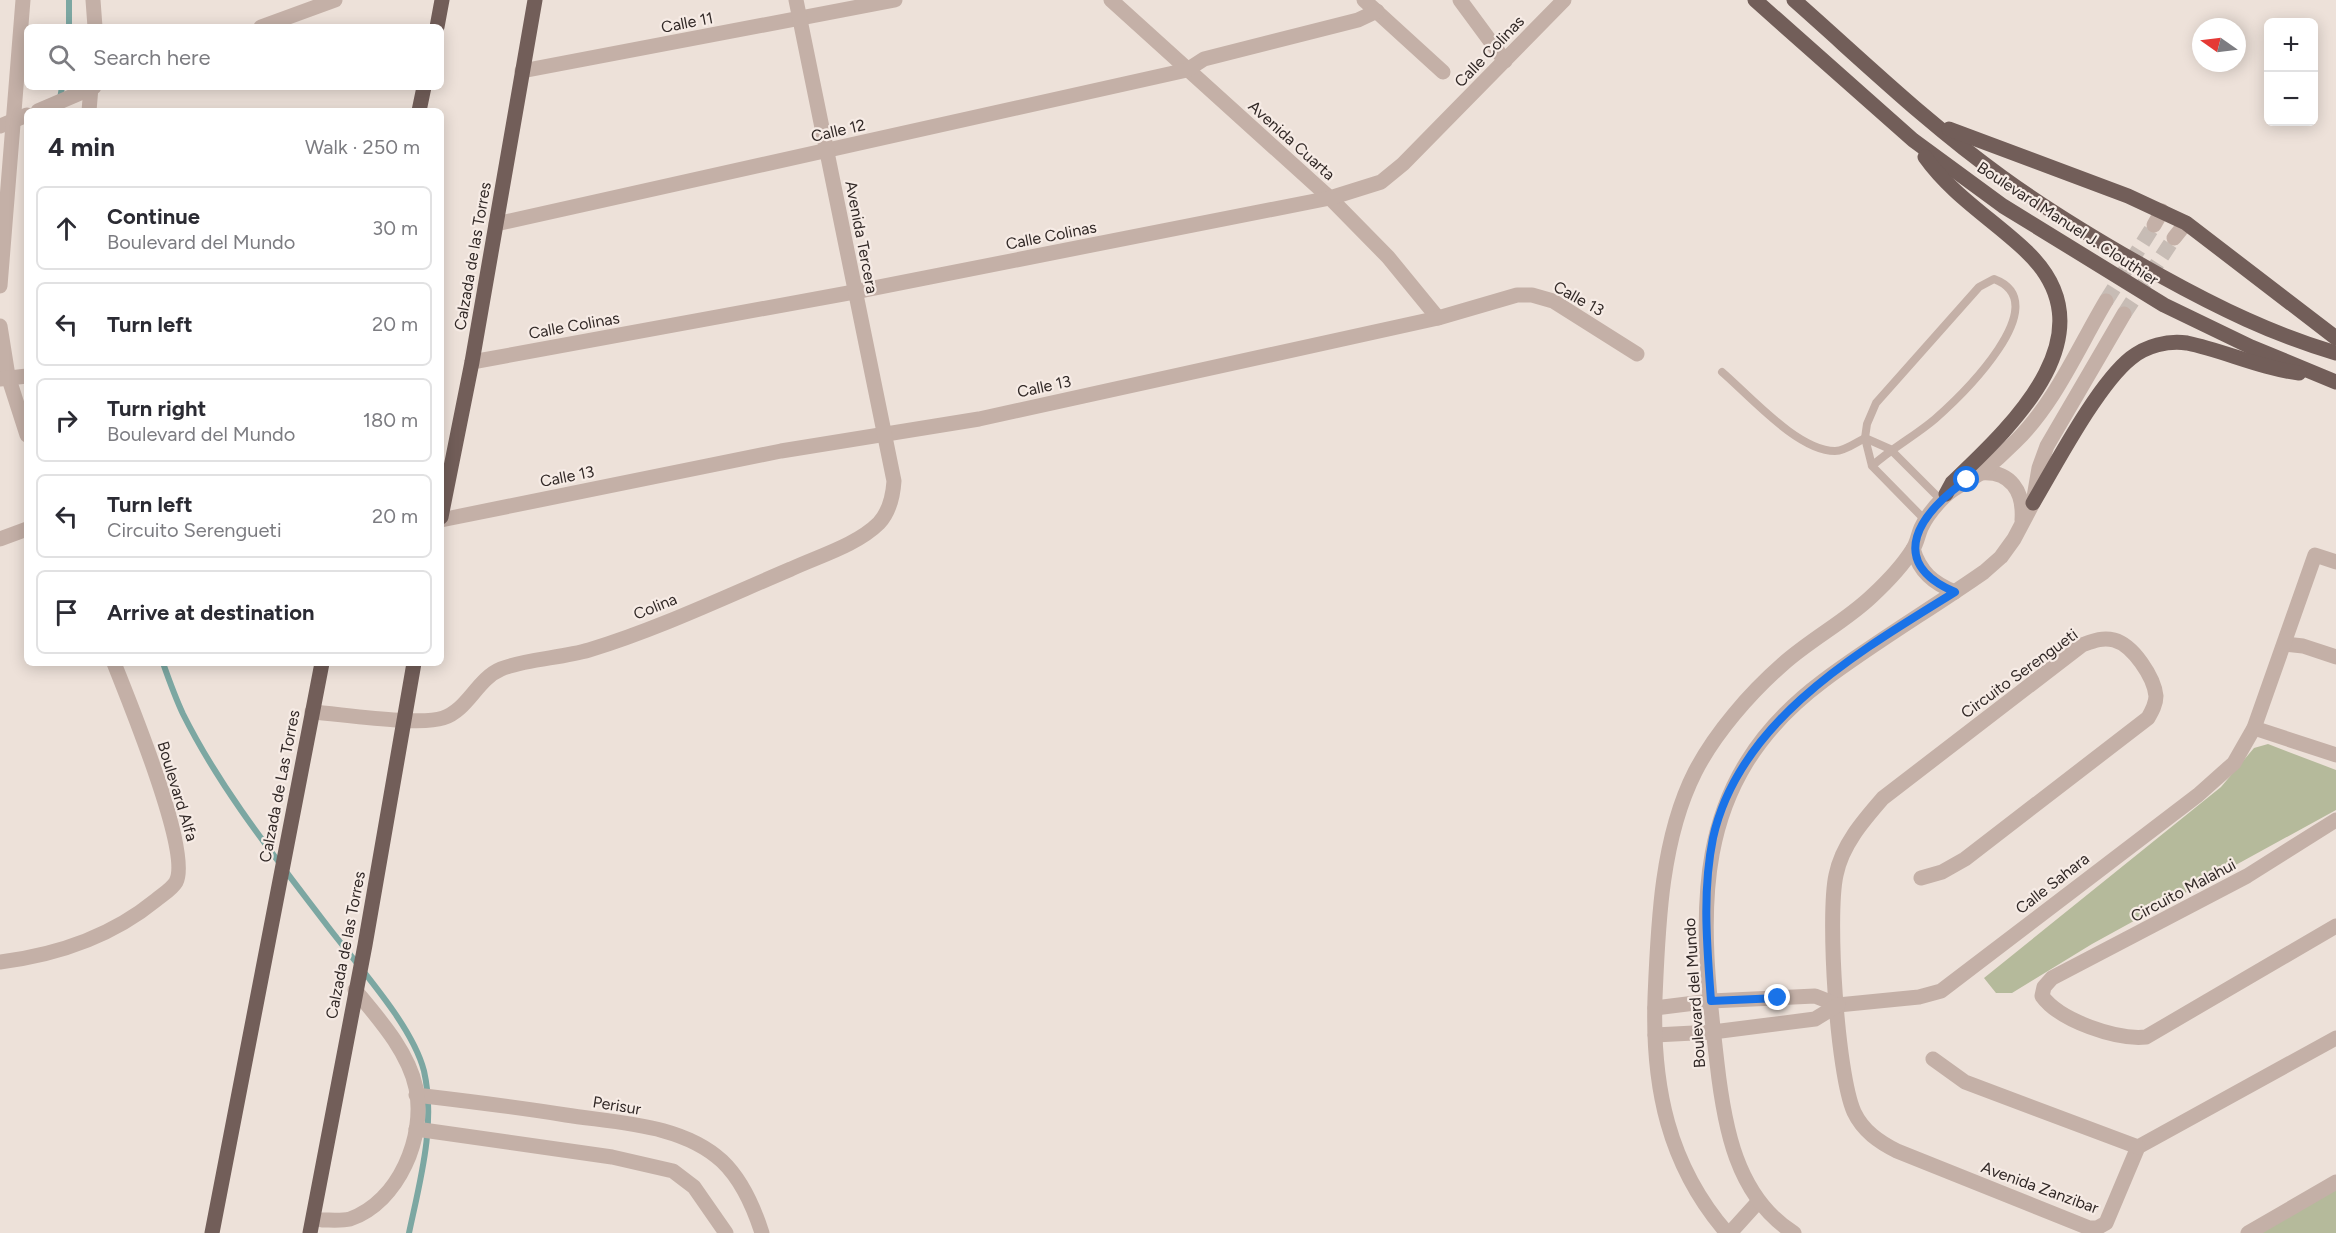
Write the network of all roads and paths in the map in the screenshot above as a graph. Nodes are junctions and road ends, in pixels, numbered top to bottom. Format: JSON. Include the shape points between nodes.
{"nodes":[{"id":1,"x":22,"y":0,"type":"edge"},
{"id":2,"x":93,"y":0,"type":"edge"},
{"id":3,"x":335,"y":0,"type":"edge"},
{"id":4,"x":442,"y":0,"type":"edge"},
{"id":5,"x":535,"y":0,"type":"edge"},
{"id":6,"x":796,"y":0,"type":"edge"},
{"id":7,"x":895,"y":0,"type":"edge"},
{"id":8,"x":1111,"y":0,"type":"edge"},
{"id":9,"x":1364,"y":0,"type":"edge"},
{"id":10,"x":1460,"y":0,"type":"edge"},
{"id":11,"x":1564,"y":0,"type":"edge"},
{"id":12,"x":1755,"y":0,"type":"edge"},
{"id":13,"x":1794,"y":0,"type":"edge"},
{"id":14,"x":1377,"y":11,"type":"junction"},
{"id":15,"x":800,"y":19,"type":"junction"},
{"id":16,"x":96,"y":24,"type":"edge"},
{"id":17,"x":269,"y":24,"type":"edge"},
{"id":18,"x":437,"y":24,"type":"edge"},
{"id":19,"x":1505,"y":61,"type":"junction"},
{"id":20,"x":1187,"y":70,"type":"junction"},
{"id":21,"x":522,"y":71,"type":"junction"},
{"id":22,"x":1443,"y":72,"type":"dead end"},
{"id":23,"x":85,"y":90,"type":"edge"},
{"id":24,"x":92,"y":90,"type":"edge"},
{"id":25,"x":423,"y":90,"type":"edge"},
{"id":26,"x":45,"y":108,"type":"edge"},
{"id":27,"x":89,"y":108,"type":"edge"},
{"id":28,"x":418,"y":108,"type":"edge"},
{"id":29,"x":14,"y":120,"type":"edge"},
{"id":30,"x":1936,"y":124,"type":"junction"},
{"id":31,"x":1913,"y":140,"type":"junction"},
{"id":32,"x":826,"y":151,"type":"junction"},
{"id":33,"x":1330,"y":198,"type":"junction"},
{"id":34,"x":2162,"y":211,"type":"junction"},
{"id":35,"x":2186,"y":223,"type":"junction"},
{"id":36,"x":496,"y":224,"type":"junction"},
{"id":37,"x":2154,"y":225,"type":"tunnel mouth"},
{"id":38,"x":2174,"y":238,"type":"tunnel mouth"},
{"id":39,"x":0,"y":286,"type":"edge"},
{"id":40,"x":854,"y":292,"type":"junction"},
{"id":41,"x":2106,"y":301,"type":"tunnel mouth"},
{"id":42,"x":2124,"y":314,"type":"tunnel mouth"},
{"id":43,"x":1438,"y":318,"type":"junction"},
{"id":44,"x":0,"y":326,"type":"edge"},
{"id":45,"x":2336,"y":338,"type":"edge"},
{"id":46,"x":2336,"y":353,"type":"edge"},
{"id":47,"x":1637,"y":354,"type":"dead end"},
{"id":48,"x":472,"y":362,"type":"junction"},
{"id":49,"x":1722,"y":372,"type":"dead end"},
{"id":50,"x":2318,"y":375,"type":"junction"},
{"id":51,"x":24,"y":376,"type":"edge"},
{"id":52,"x":4,"y":377,"type":"edge"},
{"id":53,"x":2336,"y":382,"type":"edge"},
{"id":54,"x":24,"y":427,"type":"edge"},
{"id":55,"x":885,"y":435,"type":"junction"},
{"id":56,"x":1865,"y":438,"type":"junction"},
{"id":57,"x":1890,"y":449,"type":"junction"},
{"id":58,"x":1872,"y":466,"type":"junction"},
{"id":59,"x":1980,"y":473,"type":"junction"},
{"id":60,"x":894,"y":481,"type":"joint"},
{"id":61,"x":1944,"y":497,"type":"junction"},
{"id":62,"x":444,"y":503,"type":"edge"},
{"id":63,"x":2033,"y":503,"type":"junction"},
{"id":64,"x":444,"y":517,"type":"edge"},
{"id":65,"x":1925,"y":520,"type":"junction"},
{"id":66,"x":2022,"y":520,"type":"junction"},
{"id":67,"x":24,"y":530,"type":"edge"},
{"id":68,"x":0,"y":539,"type":"edge"},
{"id":69,"x":1913,"y":549,"type":"junction"},
{"id":70,"x":2336,"y":562,"type":"edge"},
{"id":71,"x":1955,"y":592,"type":"junction"},
{"id":72,"x":2285,"y":644,"type":"junction"},
{"id":73,"x":2336,"y":657,"type":"edge"},
{"id":74,"x":115,"y":666,"type":"edge"},
{"id":75,"x":320,"y":666,"type":"edge"},
{"id":76,"x":413,"y":666,"type":"edge"},
{"id":77,"x":312,"y":712,"type":"junction"},
{"id":78,"x":404,"y":719,"type":"junction"},
{"id":79,"x":2254,"y":728,"type":"junction"},
{"id":80,"x":2336,"y":755,"type":"edge"},
{"id":81,"x":2336,"y":820,"type":"edge"},
{"id":82,"x":1921,"y":878,"type":"dead end"},
{"id":83,"x":2336,"y":926,"type":"edge"},
{"id":84,"x":0,"y":962,"type":"edge"},
{"id":85,"x":356,"y":990,"type":"junction"},
{"id":86,"x":1778,"y":998,"type":"junction"},
{"id":87,"x":1711,"y":1001,"type":"junction"},
{"id":88,"x":1838,"y":1005,"type":"junction"},
{"id":89,"x":1655,"y":1008,"type":"junction"},
{"id":90,"x":1780,"y":1023,"type":"junction"},
{"id":91,"x":1713,"y":1032,"type":"junction"},
{"id":92,"x":1655,"y":1035,"type":"junction"},
{"id":93,"x":2336,"y":1038,"type":"edge"},
{"id":94,"x":1933,"y":1059,"type":"dead end"},
{"id":95,"x":417,"y":1095,"type":"junction"},
{"id":96,"x":416,"y":1130,"type":"junction"},
{"id":97,"x":2138,"y":1147,"type":"junction"},
{"id":98,"x":2336,"y":1182,"type":"edge"},
{"id":99,"x":316,"y":1200,"type":"junction"},
{"id":100,"x":1758,"y":1202,"type":"junction"},
{"id":101,"x":324,"y":1227,"type":"edge"},
{"id":102,"x":212,"y":1233,"type":"edge"},
{"id":103,"x":310,"y":1233,"type":"edge"},
{"id":104,"x":726,"y":1233,"type":"edge"},
{"id":105,"x":762,"y":1233,"type":"edge"},
{"id":106,"x":1728,"y":1233,"type":"edge"},
{"id":107,"x":1794,"y":1233,"type":"edge"},
{"id":108,"x":2248,"y":1233,"type":"edge"}],
"edges":[{"from":1,"to":29,"type":"street"},
{"from":2,"to":16,"type":"street"},
{"from":3,"to":17,"type":"street"},
{"from":4,"to":18,"type":"main road"},
{"from":5,"to":21,"type":"main road","name":"Calzada de las Torres"},
{"from":6,"to":15,"type":"street","name":"Avenida Tercera"},
{"from":7,"to":15,"type":"street","name":"Calle 11"},
{"from":8,"to":20,"type":"street","name":"Avenida Cuarta"},
{"from":9,"to":14,"type":"street"},
{"from":10,"to":19,"type":"street"},
{"from":11,"to":19,"type":"street","name":"Calle Colinas"},
{"from":12,"to":31,"type":"main road","name":"Boulevard Manuel J. Clouthier"},
{"from":13,"to":30,"type":"main road","name":"Boulevard Manuel J. Clouthier"},
{"from":14,"to":20,"type":"street","name":"Calle 12","via":[[1358,20],[1204,59]]},
{"from":14,"to":22,"type":"street"},
{"from":15,"to":21,"type":"street","name":"Calle 11"},
{"from":15,"to":32,"type":"street","name":"Avenida Tercera"},
{"from":19,"to":33,"type":"street","name":"Calle Colinas","via":[[1381,182]]},
{"from":20,"to":32,"type":"street","name":"Calle 12"},
{"from":20,"to":33,"type":"street","name":"Avenida Cuarta"},
{"from":21,"to":36,"type":"main road","name":"Calzada de las Torres"},
{"from":23,"to":26,"type":"street"},
{"from":24,"to":27,"type":"street"},
{"from":25,"to":28,"type":"main road"},
{"from":29,"to":39,"type":"street"},
{"from":30,"to":34,"type":"main road"},
{"from":30,"to":46,"type":"main road","name":"Boulevard Manuel J. Clouthier","via":[[2000,176],[2114,250],[2247,320]]},
{"from":31,"to":50,"type":"main road","name":"Boulevard Manuel J. Clouthier","via":[[2003,206],[2164,305]]},
{"from":31,"to":61,"type":"main road","via":[[1976,210],[2041,266],[2053,286],[2061,315],[2058,345],[2046,373],[2009,425],[1952,483]]},
{"from":32,"to":36,"type":"street","name":"Calle 12"},
{"from":32,"to":40,"type":"street","name":"Avenida Tercera"},
{"from":33,"to":40,"type":"street","name":"Calle Colinas"},
{"from":33,"to":43,"type":"street","name":"Avenida Cuarta"},
{"from":34,"to":35,"type":"main road"},
{"from":34,"to":37,"type":"street"},
{"from":35,"to":38,"type":"street"},
{"from":35,"to":45,"type":"main road"},
{"from":36,"to":48,"type":"main road","name":"Calzada de las Torres"},
{"from":40,"to":48,"type":"street","name":"Calle Colinas"},
{"from":40,"to":55,"type":"street","name":"Avenida Tercera"},
{"from":41,"to":59,"type":"street","name":"Boulevard del Mundo","via":[[2043,409],[2017,440]]},
{"from":42,"to":63,"type":"street","name":"Boulevard del Mundo","via":[[2047,446]]},
{"from":43,"to":47,"type":"street","name":"Calle 13","via":[[1517,295],[1533,295],[1553,301]]},
{"from":43,"to":55,"type":"street","name":"Calle 13","via":[[979,419]]},
{"from":44,"to":52,"type":"street"},
{"from":48,"to":62,"type":"main road","name":"Calzada de las Torres"},
{"from":49,"to":56,"type":"lane","via":[[1794,434],[1821,450],[1839,451]]},
{"from":50,"to":53,"type":"main road","name":"Boulevard Manuel J. Clouthier"},
{"from":50,"to":63,"type":"main road","via":[[2263,367],[2186,343],[2145,348],[2120,367],[2100,394]]},
{"from":51,"to":52,"type":"street"},
{"from":52,"to":54,"type":"street"},
{"from":55,"to":60,"type":"street","name":"Avenida Tercera"},
{"from":55,"to":64,"type":"street","name":"Calle 13","via":[[781,451]]},
{"from":56,"to":57,"type":"lane"},
{"from":56,"to":57,"type":"lane","via":[[1875,403],[1965,302],[1994,279],[2008,286],[2014,292],[2016,314],[1993,357],[1933,421]]},
{"from":56,"to":58,"type":"lane"},
{"from":57,"to":58,"type":"lane"},
{"from":57,"to":61,"type":"lane"},
{"from":58,"to":65,"type":"lane"},
{"from":59,"to":61,"type":"street","name":"Boulevard del Mundo"},
{"from":59,"to":66,"type":"street","via":[[1992,472],[2013,482],[2021,497]]},
{"from":60,"to":78,"type":"street","name":"Colina","via":[[890,506],[878,524],[832,551],[592,649],[503,668],[491,674],[445,718]]},
{"from":61,"to":65,"type":"street","name":"Boulevard del Mundo"},
{"from":63,"to":66,"type":"street","name":"Boulevard del Mundo"},
{"from":65,"to":69,"type":"street","name":"Boulevard del Mundo"},
{"from":66,"to":71,"type":"street","name":"Boulevard del Mundo","via":[[2001,557]]},
{"from":67,"to":68,"type":"street"},
{"from":69,"to":71,"type":"street","via":[[1926,575]]},
{"from":69,"to":89,"type":"street","name":"Boulevard del Mundo","via":[[1871,597],[1781,665],[1734,714],[1695,772],[1680,813],[1662,890]]},
{"from":70,"to":72,"type":"street","name":"Calle Sahara","via":[[2315,555]]},
{"from":71,"to":87,"type":"street","name":"Boulevard del Mundo","via":[[1821,682],[1777,722],[1742,767],[1722,809],[1708,871],[1705,917]]},
{"from":72,"to":73,"type":"street"},
{"from":72,"to":79,"type":"street","name":"Calle Sahara"},
{"from":74,"to":84,"type":"street","name":"Boulevard Alfa","via":[[176,842],[176,882],[129,920],[87,941]]},
{"from":75,"to":77,"type":"main road","name":"Calzada de Las Torres"},
{"from":76,"to":78,"type":"main road","name":"Calzada de las Torres"},
{"from":77,"to":78,"type":"street","name":"Colina"},
{"from":77,"to":102,"type":"main road","name":"Calzada de Las Torres"},
{"from":78,"to":85,"type":"main road","name":"Calzada de las Torres"},
{"from":79,"to":80,"type":"street"},
{"from":79,"to":88,"type":"street","name":"Calle Sahara","via":[[2234,763],[2198,795],[1941,991]]},
{"from":81,"to":83,"type":"street","name":"Circuito Malahui","via":[[2247,876],[2052,978],[2042,996],[2100,1031],[2130,1038],[2146,1037]]},
{"from":82,"to":88,"type":"street","name":"Circuito Serengueti","via":[[1965,859],[2148,718],[2156,697],[2129,649],[2116,640],[2100,639],[2082,645],[1883,798],[1860,824],[1836,875],[1832,933]]},
{"from":85,"to":95,"type":"street","via":[[402,1055]]},
{"from":85,"to":99,"type":"main road","name":"Calzada de las Torres"},
{"from":86,"to":87,"type":"street"},
{"from":86,"to":88,"type":"street","via":[[1815,996]]},
{"from":86,"to":90,"type":"street","via":[[1782,1010]]},
{"from":87,"to":89,"type":"street"},
{"from":87,"to":91,"type":"street","name":"Boulevard del Mundo"},
{"from":88,"to":90,"type":"street","via":[[1815,1019]]},
{"from":88,"to":97,"type":"street","name":"Avenida Zanzibar","via":[[1844,1070],[1853,1111],[1877,1141],[1897,1151],[2097,1228],[2106,1223]]},
{"from":89,"to":92,"type":"street","name":"Boulevard del Mundo"},
{"from":90,"to":91,"type":"street"},
{"from":91,"to":92,"type":"street"},
{"from":91,"to":100,"type":"street","name":"Boulevard del Mundo","via":[[1720,1096],[1731,1146]]},
{"from":92,"to":106,"type":"street","name":"Boulevard del Mundo","via":[[1660,1096],[1672,1141],[1686,1175],[1708,1211]]},
{"from":93,"to":97,"type":"street"},
{"from":94,"to":97,"type":"street","via":[[1965,1082]]},
{"from":95,"to":96,"type":"street"},
{"from":95,"to":105,"type":"street","name":"Perisur","via":[[521,1107],[670,1133],[697,1144],[722,1162],[741,1186]]},
{"from":96,"to":101,"type":"street","via":[[411,1151],[391,1187],[358,1216]]},
{"from":96,"to":104,"type":"street","via":[[612,1156],[673,1171],[694,1187]]},
{"from":98,"to":108,"type":"street"},
{"from":99,"to":101,"type":"street"},
{"from":99,"to":103,"type":"main road","name":"Calzada de las Torres"},
{"from":100,"to":106,"type":"street"},
{"from":100,"to":107,"type":"street","name":"Boulevard del Mundo"}]}
